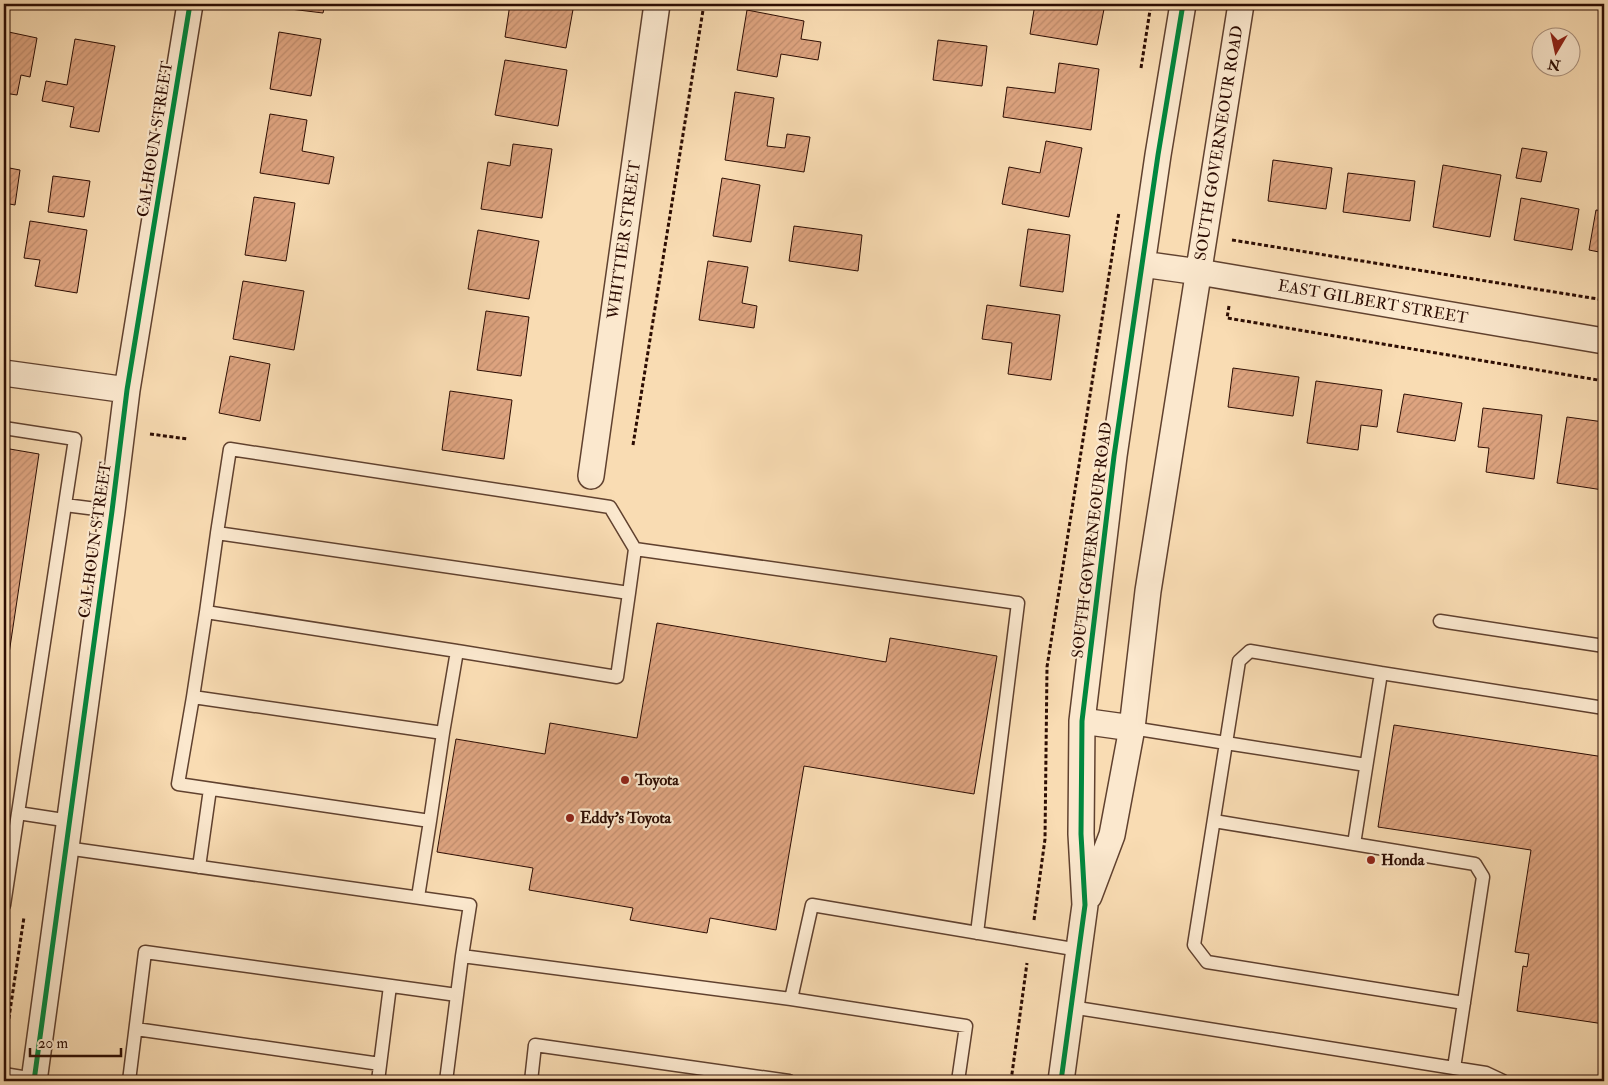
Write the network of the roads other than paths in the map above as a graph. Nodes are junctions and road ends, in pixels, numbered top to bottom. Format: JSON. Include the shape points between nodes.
{"nodes":[{"id":1,"x":190,"y":4,"type":"edge"},
{"id":2,"x":657,"y":4,"type":"edge"},
{"id":3,"x":1184,"y":4,"type":"edge"},
{"id":4,"x":1241,"y":4,"type":"edge"},
{"id":5,"x":1142,"y":264,"type":"junction"},
{"id":6,"x":1200,"y":272,"type":"junction"},
{"id":7,"x":1604,"y":341,"type":"edge"},
{"id":8,"x":4,"y":373,"type":"edge"},
{"id":9,"x":127,"y":390,"type":"junction"},
{"id":10,"x":4,"y":428,"type":"edge"},
{"id":11,"x":591,"y":476,"type":"dead end"},
{"id":12,"x":66,"y":505,"type":"junction"},
{"id":13,"x":112,"y":511,"type":"junction"},
{"id":14,"x":217,"y":533,"type":"junction"},
{"id":15,"x":636,"y":549,"type":"junction"},
{"id":16,"x":629,"y":593,"type":"junction"},
{"id":17,"x":206,"y":612,"type":"junction"},
{"id":18,"x":1440,"y":621,"type":"dead end"},
{"id":19,"x":1604,"y":646,"type":"edge"},
{"id":20,"x":457,"y":651,"type":"junction"},
{"id":21,"x":1381,"y":673,"type":"junction"},
{"id":22,"x":193,"y":697,"type":"junction"},
{"id":23,"x":1604,"y":708,"type":"edge"},
{"id":24,"x":1082,"y":720,"type":"junction"},
{"id":25,"x":1132,"y":728,"type":"junction"},
{"id":26,"x":444,"y":733,"type":"junction"},
{"id":27,"x":1226,"y":743,"type":"junction"},
{"id":28,"x":1366,"y":765,"type":"junction"},
{"id":29,"x":210,"y":789,"type":"junction"},
{"id":30,"x":18,"y":813,"type":"junction"},
{"id":31,"x":70,"y":821,"type":"junction"},
{"id":32,"x":430,"y":821,"type":"junction"},
{"id":33,"x":1214,"y":821,"type":"junction"},
{"id":34,"x":1354,"y":844,"type":"junction"},
{"id":35,"x":66,"y":848,"type":"junction"},
{"id":36,"x":199,"y":867,"type":"junction"},
{"id":37,"x":418,"y":897,"type":"junction"},
{"id":38,"x":4,"y":905,"type":"edge"},
{"id":39,"x":1085,"y":905,"type":"junction"},
{"id":40,"x":977,"y":933,"type":"junction"},
{"id":41,"x":1079,"y":950,"type":"junction"},
{"id":42,"x":462,"y":956,"type":"junction"},
{"id":43,"x":390,"y":986,"type":"junction"},
{"id":44,"x":457,"y":995,"type":"junction"},
{"id":45,"x":791,"y":999,"type":"junction"},
{"id":46,"x":1464,"y":1003,"type":"junction"},
{"id":47,"x":1071,"y":1006,"type":"junction"},
{"id":48,"x":136,"y":1029,"type":"junction"},
{"id":49,"x":380,"y":1064,"type":"junction"},
{"id":50,"x":1454,"y":1068,"type":"junction"},
{"id":51,"x":4,"y":1074,"type":"edge"},
{"id":52,"x":34,"y":1080,"type":"edge"},
{"id":53,"x":129,"y":1081,"type":"edge"},
{"id":54,"x":378,"y":1081,"type":"edge"},
{"id":55,"x":446,"y":1081,"type":"edge"},
{"id":56,"x":531,"y":1081,"type":"edge"},
{"id":57,"x":789,"y":1081,"type":"edge"},
{"id":58,"x":958,"y":1081,"type":"edge"},
{"id":59,"x":1060,"y":1081,"type":"edge"},
{"id":60,"x":1503,"y":1081,"type":"edge"}],
"edges":[{"from":1,"to":9,"type":"street","name":"CALHOUN STREET"},
{"from":2,"to":11,"type":"street","name":"WHITTIER STREET"},
{"from":3,"to":5,"type":"street","name":"SOUTH GOVERNEOUR ROAD"},
{"from":4,"to":6,"type":"street","name":"SOUTH GOVERNEOUR ROAD"},
{"from":5,"to":6,"type":"street","name":"EAST GILBERT STREET"},
{"from":5,"to":24,"type":"street","name":"SOUTH GOVERNEOUR ROAD","via":[[1114,456]]},
{"from":6,"to":7,"type":"street","name":"EAST GILBERT STREET"},
{"from":6,"to":25,"type":"street","name":"SOUTH GOVERNEOUR ROAD","via":[[1148,591]]},
{"from":8,"to":9,"type":"street"},
{"from":9,"to":13,"type":"street","name":"CALHOUN STREET"},
{"from":10,"to":12,"type":"lane","via":[[75,439]]},
{"from":12,"to":13,"type":"lane"},
{"from":12,"to":30,"type":"lane"},
{"from":13,"to":31,"type":"street","name":"CALHOUN STREET"},
{"from":14,"to":15,"type":"lane","via":[[230,448],[610,507]]},
{"from":14,"to":16,"type":"lane"},
{"from":14,"to":17,"type":"lane"},
{"from":15,"to":16,"type":"lane"},
{"from":15,"to":40,"type":"lane","via":[[1018,603]]},
{"from":16,"to":20,"type":"lane","via":[[617,677]]},
{"from":17,"to":20,"type":"lane"},
{"from":17,"to":22,"type":"lane"},
{"from":18,"to":19,"type":"lane"},
{"from":20,"to":26,"type":"lane"},
{"from":21,"to":23,"type":"lane"},
{"from":21,"to":27,"type":"lane","via":[[1250,651],[1238,661]]},
{"from":21,"to":28,"type":"lane"},
{"from":22,"to":26,"type":"lane"},
{"from":22,"to":29,"type":"lane","via":[[178,784]]},
{"from":24,"to":25,"type":"street"},
{"from":24,"to":39,"type":"street","name":"SOUTH GOVERNEOUR ROAD","via":[[1081,834]]},
{"from":25,"to":27,"type":"lane"},
{"from":25,"to":39,"type":"street","name":"SOUTH GOVERNEOUR ROAD","via":[[1112,835]]},
{"from":26,"to":32,"type":"lane"},
{"from":27,"to":28,"type":"lane"},
{"from":27,"to":33,"type":"lane"},
{"from":28,"to":34,"type":"lane"},
{"from":29,"to":32,"type":"lane"},
{"from":29,"to":36,"type":"lane"},
{"from":30,"to":31,"type":"lane"},
{"from":30,"to":38,"type":"lane"},
{"from":31,"to":35,"type":"street","name":"CALHOUN STREET"},
{"from":32,"to":37,"type":"lane"},
{"from":33,"to":34,"type":"lane"},
{"from":33,"to":46,"type":"lane","via":[[1194,945],[1207,962]]},
{"from":34,"to":46,"type":"lane","via":[[1475,864],[1484,877]]},
{"from":35,"to":36,"type":"lane"},
{"from":35,"to":52,"type":"street","name":"CALHOUN STREET"},
{"from":36,"to":37,"type":"lane"},
{"from":37,"to":42,"type":"lane","via":[[470,905]]},
{"from":39,"to":41,"type":"street","name":"SOUTH GOVERNEOUR ROAD"},
{"from":40,"to":41,"type":"lane"},
{"from":40,"to":45,"type":"lane","via":[[812,905]]},
{"from":41,"to":47,"type":"street","name":"SOUTH GOVERNEOUR ROAD"},
{"from":42,"to":44,"type":"lane"},
{"from":42,"to":45,"type":"lane"},
{"from":43,"to":44,"type":"lane"},
{"from":43,"to":48,"type":"lane","via":[[145,952]]},
{"from":43,"to":49,"type":"lane"},
{"from":44,"to":55,"type":"lane"},
{"from":45,"to":58,"type":"lane","via":[[966,1026]]},
{"from":46,"to":50,"type":"lane"},
{"from":47,"to":50,"type":"lane"},
{"from":47,"to":59,"type":"street","name":"SOUTH GOVERNEOUR ROAD"},
{"from":48,"to":49,"type":"lane"},
{"from":48,"to":53,"type":"lane"},
{"from":49,"to":54,"type":"lane"},
{"from":50,"to":60,"type":"lane","via":[[1486,1073]]},
{"from":51,"to":52,"type":"lane"},
{"from":56,"to":57,"type":"lane","via":[[535,1045]]}]}
